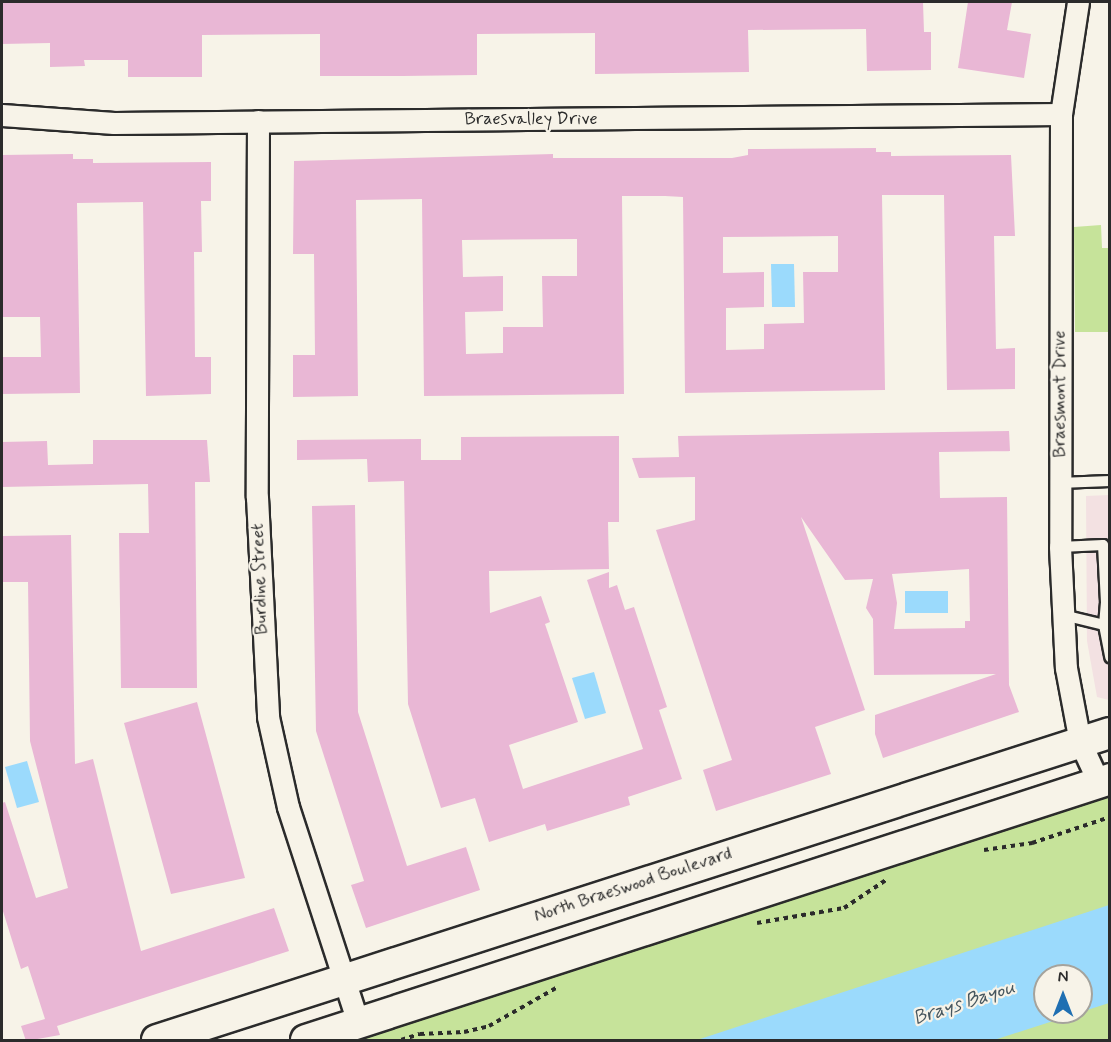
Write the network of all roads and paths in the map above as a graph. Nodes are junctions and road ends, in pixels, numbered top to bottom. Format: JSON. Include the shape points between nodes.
{"nodes":[{"id":1,"x":1078,"y":2,"type":"edge"},
{"id":2,"x":1062,"y":114,"type":"junction"},
{"id":3,"x":2,"y":115,"type":"edge"},
{"id":4,"x":258,"y":121,"type":"junction"},
{"id":5,"x":1110,"y":481,"type":"edge"},
{"id":6,"x":1059,"y":483,"type":"junction"},
{"id":7,"x":1060,"y":547,"type":"junction"},
{"id":8,"x":1108,"y":604,"type":"edge"},
{"id":9,"x":1063,"y":615,"type":"junction"},
{"id":10,"x":1104,"y":625,"type":"junction"},
{"id":11,"x":1110,"y":657,"type":"edge"},
{"id":12,"x":1110,"y":733,"type":"edge"},
{"id":13,"x":1080,"y":742,"type":"junction"},
{"id":14,"x":1104,"y":781,"type":"edge"},
{"id":15,"x":1110,"y":817,"type":"edge"},
{"id":16,"x":834,"y":820,"type":"junction"},
{"id":17,"x":975,"y":851,"type":"dead end"},
{"id":18,"x":849,"y":863,"type":"junction"},
{"id":19,"x":896,"y":874,"type":"dead end"},
{"id":20,"x":592,"y":898,"type":"junction"},
{"id":21,"x":754,"y":923,"type":"dead end"},
{"id":22,"x":606,"y":944,"type":"junction"},
{"id":23,"x":343,"y":979,"type":"junction"},
{"id":24,"x":565,"y":984,"type":"dead end"},
{"id":25,"x":358,"y":1023,"type":"junction"},
{"id":26,"x":157,"y":1041,"type":"edge"},
{"id":27,"x":306,"y":1041,"type":"edge"},
{"id":28,"x":401,"y":1041,"type":"edge"}],
"edges":[{"from":1,"to":2,"type":"street","name":"Braesmont Drive"},
{"from":2,"to":4,"type":"street","name":"Braesvalley Drive"},
{"from":2,"to":6,"type":"street","name":"Braesmont Drive"},
{"from":3,"to":4,"type":"street","name":"Braesvalley Drive","via":[[114,123]]},
{"from":4,"to":23,"type":"street","name":"Burdine Street","via":[[257,497],[268,717],[288,807]]},
{"from":5,"to":6,"type":"lane"},
{"from":6,"to":7,"type":"street","name":"Braesmont Drive"},
{"from":7,"to":8,"type":"lane","via":[[1104,545]]},
{"from":7,"to":9,"type":"street","name":"Braesmont Drive"},
{"from":8,"to":10,"type":"lane"},
{"from":9,"to":10,"type":"lane"},
{"from":9,"to":13,"type":"street","name":"Braesmont Drive","via":[[1066,668]]},
{"from":10,"to":11,"type":"lane"},
{"from":12,"to":13,"type":"main road","name":"North Braeswood Boulevard"},
{"from":13,"to":14,"type":"street","name":"Braesmont Drive"},
{"from":13,"to":16,"type":"main road","name":"North Braeswood Boulevard"},
{"from":14,"to":18,"type":"main road"},
{"from":15,"to":17,"type":"path","via":[[1032,843]]},
{"from":16,"to":18,"type":"main road"},
{"from":16,"to":20,"type":"main road","name":"North Braeswood Boulevard"},
{"from":18,"to":22,"type":"main road"},
{"from":19,"to":21,"type":"path","via":[[844,908]]},
{"from":20,"to":22,"type":"main road"},
{"from":20,"to":23,"type":"main road","name":"North Braeswood Boulevard"},
{"from":22,"to":25,"type":"main road"},
{"from":23,"to":25,"type":"street","name":"Burdine Street"},
{"from":23,"to":26,"type":"main road","name":"North Braeswood Boulevard"},
{"from":24,"to":28,"type":"path","via":[[489,1026],[464,1032],[420,1034]]},
{"from":25,"to":27,"type":"main road"}]}
